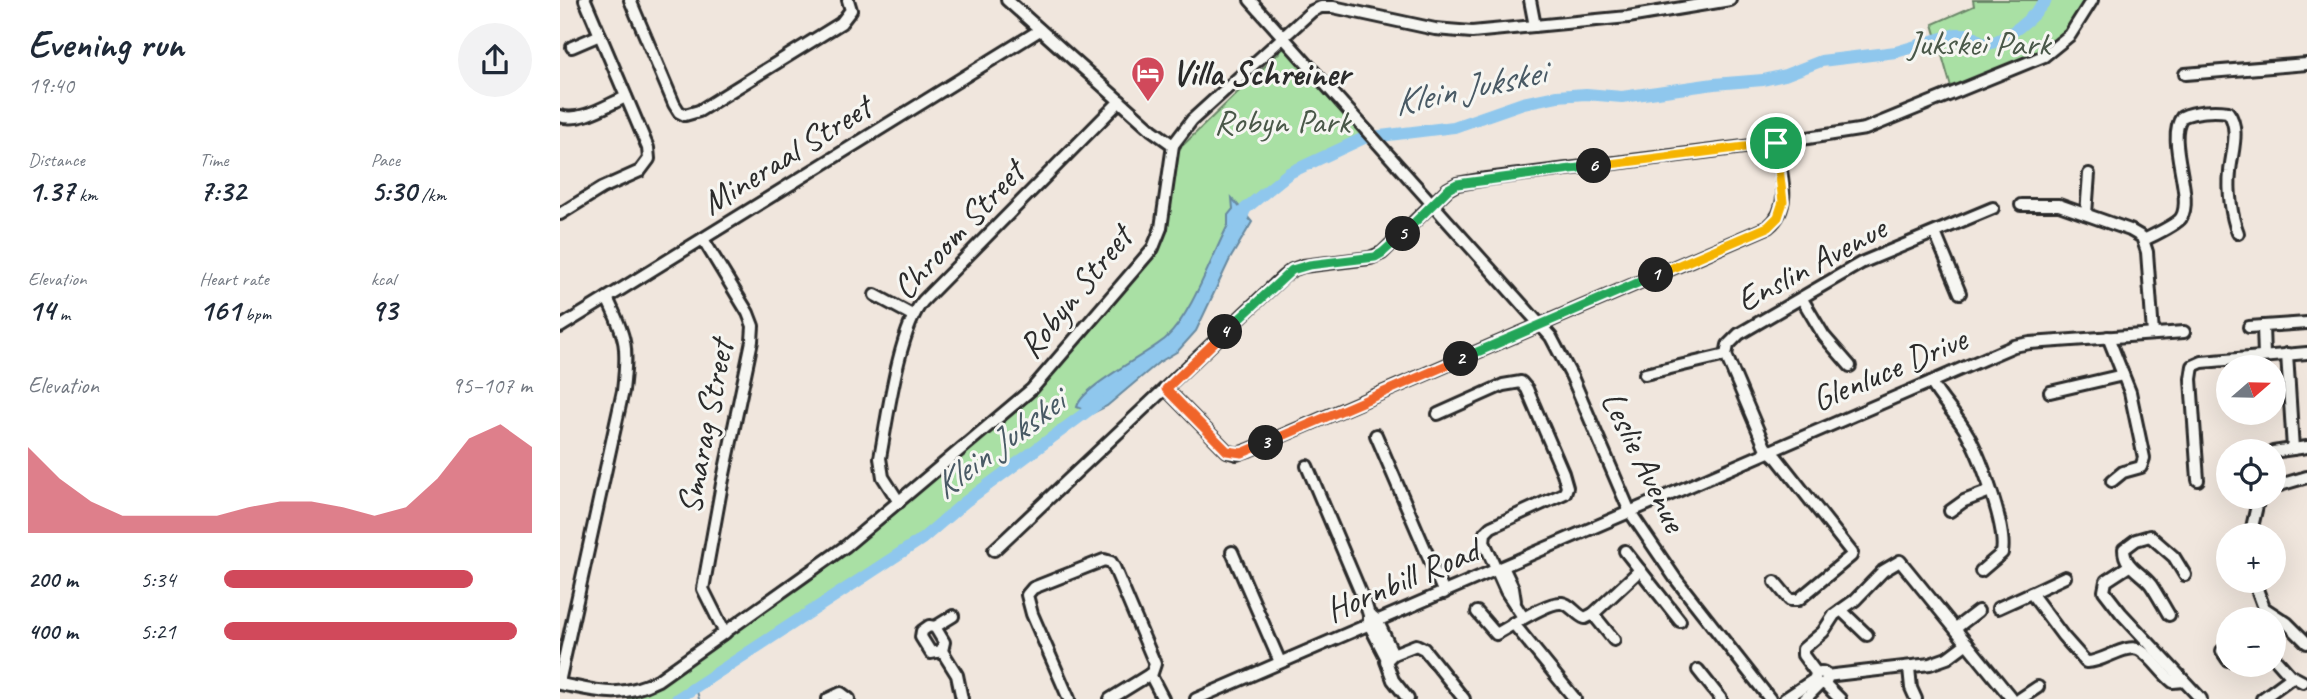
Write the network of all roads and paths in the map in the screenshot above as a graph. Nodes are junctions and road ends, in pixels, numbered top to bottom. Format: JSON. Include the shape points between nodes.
{"nodes":[{"id":1,"x":585,"y":0,"type":"edge"},
{"id":2,"x":630,"y":0,"type":"edge"},
{"id":3,"x":848,"y":0,"type":"edge"},
{"id":4,"x":1007,"y":0,"type":"edge"},
{"id":5,"x":1250,"y":0,"type":"edge"},
{"id":6,"x":1530,"y":0,"type":"edge"},
{"id":7,"x":1647,"y":0,"type":"edge"},
{"id":8,"x":1730,"y":0,"type":"edge"},
{"id":9,"x":2092,"y":0,"type":"edge"},
{"id":10,"x":1320,"y":4,"type":"edge"},
{"id":11,"x":1650,"y":14,"type":"junction"},
{"id":12,"x":1535,"y":26,"type":"junction"},
{"id":13,"x":1040,"y":30,"type":"junction"},
{"id":14,"x":600,"y":34,"type":"junction"},
{"id":15,"x":1283,"y":36,"type":"junction"},
{"id":16,"x":572,"y":47,"type":"dead end"},
{"id":17,"x":2307,"y":64,"type":"edge"},
{"id":18,"x":2185,"y":74,"type":"dead end"},
{"id":19,"x":626,"y":97,"type":"junction"},
{"id":20,"x":1120,"y":101,"type":"junction"},
{"id":21,"x":560,"y":116,"type":"edge"},
{"id":22,"x":1776,"y":143,"type":"junction"},
{"id":23,"x":1173,"y":145,"type":"junction"},
{"id":24,"x":2089,"y":174,"type":"dead end"},
{"id":25,"x":2021,"y":205,"type":"dead end"},
{"id":26,"x":1432,"y":206,"type":"junction"},
{"id":27,"x":1993,"y":208,"type":"dead end"},
{"id":28,"x":560,"y":214,"type":"edge"},
{"id":29,"x":2086,"y":214,"type":"junction"},
{"id":30,"x":1935,"y":233,"type":"junction"},
{"id":31,"x":2238,"y":233,"type":"dead end"},
{"id":32,"x":703,"y":239,"type":"junction"},
{"id":33,"x":2144,"y":240,"type":"junction"},
{"id":34,"x":1960,"y":293,"type":"dead end"},
{"id":35,"x":875,"y":295,"type":"dead end"},
{"id":36,"x":607,"y":298,"type":"junction"},
{"id":37,"x":1802,"y":299,"type":"junction"},
{"id":38,"x":912,"y":315,"type":"junction"},
{"id":39,"x":2307,"y":323,"type":"edge"},
{"id":40,"x":1541,"y":325,"type":"junction"},
{"id":41,"x":2263,"y":326,"type":"junction"},
{"id":42,"x":560,"y":327,"type":"edge"},
{"id":43,"x":2249,"y":327,"type":"dead end"},
{"id":44,"x":2184,"y":332,"type":"dead end"},
{"id":45,"x":2153,"y":334,"type":"junction"},
{"id":46,"x":2108,"y":337,"type":"junction"},
{"id":47,"x":2307,"y":353,"type":"edge"},
{"id":48,"x":2287,"y":354,"type":"junction"},
{"id":49,"x":1726,"y":355,"type":"junction"},
{"id":50,"x":2264,"y":355,"type":"edge"},
{"id":51,"x":2276,"y":355,"type":"edge"},
{"id":52,"x":2216,"y":361,"type":"edge"},
{"id":53,"x":1850,"y":366,"type":"dead end"},
{"id":54,"x":1645,"y":374,"type":"dead end"},
{"id":55,"x":2123,"y":375,"type":"junction"},
{"id":56,"x":1931,"y":382,"type":"junction"},
{"id":57,"x":1166,"y":389,"type":"junction"},
{"id":58,"x":2050,"y":392,"type":"dead end"},
{"id":59,"x":1438,"y":414,"type":"dead end"},
{"id":60,"x":1376,"y":435,"type":"dead end"},
{"id":61,"x":2307,"y":447,"type":"edge"},
{"id":62,"x":2293,"y":449,"type":"junction"},
{"id":63,"x":2286,"y":450,"type":"edge"},
{"id":64,"x":1770,"y":451,"type":"junction"},
{"id":65,"x":1307,"y":467,"type":"dead end"},
{"id":66,"x":2307,"y":477,"type":"edge"},
{"id":67,"x":2198,"y":480,"type":"dead end"},
{"id":68,"x":2112,"y":481,"type":"dead end"},
{"id":69,"x":2286,"y":483,"type":"edge"},
{"id":70,"x":1990,"y":491,"type":"junction"},
{"id":71,"x":899,"y":502,"type":"junction"},
{"id":72,"x":1950,"y":511,"type":"dead end"},
{"id":73,"x":1630,"y":512,"type":"junction"},
{"id":74,"x":994,"y":550,"type":"dead end"},
{"id":75,"x":1625,"y":551,"type":"dead end"},
{"id":76,"x":1232,"y":552,"type":"dead end"},
{"id":77,"x":2129,"y":566,"type":"junction"},
{"id":78,"x":1500,"y":568,"type":"junction"},
{"id":79,"x":1640,"y":570,"type":"junction"},
{"id":80,"x":1981,"y":571,"type":"dead end"},
{"id":81,"x":2185,"y":575,"type":"dead end"},
{"id":82,"x":2065,"y":578,"type":"dead end"},
{"id":83,"x":1775,"y":582,"type":"dead end"},
{"id":84,"x":1444,"y":593,"type":"junction"},
{"id":85,"x":2031,"y":593,"type":"junction"},
{"id":86,"x":1998,"y":608,"type":"dead end"},
{"id":87,"x":1841,"y":610,"type":"junction"},
{"id":88,"x":1477,"y":611,"type":"dead end"},
{"id":89,"x":1978,"y":611,"type":"dead end"},
{"id":90,"x":1592,"y":614,"type":"junction"},
{"id":91,"x":2169,"y":615,"type":"dead end"},
{"id":92,"x":953,"y":616,"type":"dead end"},
{"id":93,"x":1372,"y":620,"type":"junction"},
{"id":94,"x":1518,"y":620,"type":"junction"},
{"id":95,"x":1680,"y":621,"type":"dead end"},
{"id":96,"x":2286,"y":623,"type":"edge"},
{"id":97,"x":935,"y":626,"type":"junction"},
{"id":98,"x":1956,"y":628,"type":"junction"},
{"id":99,"x":725,"y":633,"type":"junction"},
{"id":100,"x":1867,"y":635,"type":"dead end"},
{"id":101,"x":1614,"y":640,"type":"dead end"},
{"id":102,"x":1967,"y":643,"type":"junction"},
{"id":103,"x":2307,"y":643,"type":"edge"},
{"id":104,"x":1732,"y":648,"type":"junction"},
{"id":105,"x":942,"y":651,"type":"junction"},
{"id":106,"x":1390,"y":657,"type":"junction"},
{"id":107,"x":1280,"y":662,"type":"junction"},
{"id":108,"x":1909,"y":668,"type":"junction"},
{"id":109,"x":1698,"y":670,"type":"dead end"},
{"id":110,"x":2286,"y":670,"type":"edge"},
{"id":111,"x":1150,"y":674,"type":"junction"},
{"id":112,"x":2292,"y":677,"type":"junction"},
{"id":113,"x":1821,"y":679,"type":"junction"},
{"id":114,"x":560,"y":681,"type":"edge"},
{"id":115,"x":2184,"y":681,"type":"junction"},
{"id":116,"x":2303,"y":682,"type":"dead end"},
{"id":117,"x":2038,"y":687,"type":"dead end"},
{"id":118,"x":828,"y":699,"type":"edge"},
{"id":119,"x":849,"y":699,"type":"edge"},
{"id":120,"x":962,"y":699,"type":"edge"},
{"id":121,"x":1069,"y":699,"type":"edge"},
{"id":122,"x":1110,"y":699,"type":"edge"},
{"id":123,"x":1163,"y":699,"type":"edge"},
{"id":124,"x":1196,"y":699,"type":"edge"},
{"id":125,"x":1408,"y":699,"type":"edge"},
{"id":126,"x":1464,"y":699,"type":"edge"},
{"id":127,"x":1575,"y":699,"type":"edge"},
{"id":128,"x":1721,"y":699,"type":"edge"},
{"id":129,"x":1770,"y":699,"type":"edge"},
{"id":130,"x":1779,"y":699,"type":"edge"},
{"id":131,"x":1785,"y":699,"type":"edge"},
{"id":132,"x":1805,"y":699,"type":"edge"},
{"id":133,"x":1840,"y":699,"type":"edge"},
{"id":134,"x":1916,"y":699,"type":"edge"},
{"id":135,"x":2012,"y":699,"type":"edge"},
{"id":136,"x":2020,"y":699,"type":"edge"},
{"id":137,"x":2201,"y":699,"type":"edge"},
{"id":138,"x":2262,"y":699,"type":"edge"}],
"edges":[{"from":1,"to":14,"type":"street"},
{"from":2,"to":3,"type":"street","via":[[674,104],[685,115],[699,111],[841,23],[851,10]]},
{"from":4,"to":13,"type":"street"},
{"from":5,"to":15,"type":"street","name":"Leslie Avenue"},
{"from":6,"to":12,"type":"street"},
{"from":7,"to":11,"type":"street"},
{"from":8,"to":11,"type":"street"},
{"from":9,"to":22,"type":"street","via":[[2070,35],[2031,62],[1865,129]]},
{"from":10,"to":12,"type":"street","via":[[1450,31]]},
{"from":10,"to":15,"type":"street"},
{"from":11,"to":12,"type":"street"},
{"from":13,"to":20,"type":"street"},
{"from":13,"to":32,"type":"street","name":"Mineraal Street"},
{"from":14,"to":16,"type":"street"},
{"from":14,"to":19,"type":"street"},
{"from":15,"to":23,"type":"street","via":[[1192,120]]},
{"from":15,"to":26,"type":"street","name":"Leslie Avenue"},
{"from":17,"to":18,"type":"street"},
{"from":19,"to":21,"type":"street","via":[[579,116]]},
{"from":19,"to":28,"type":"street","via":[[648,148],[647,163]]},
{"from":20,"to":23,"type":"street"},
{"from":20,"to":38,"type":"street","name":"Chroom Street"},
{"from":22,"to":26,"type":"street","via":[[1468,181],[1453,185]]},
{"from":22,"to":40,"type":"street","via":[[1783,202],[1772,224]]},
{"from":23,"to":71,"type":"street","name":"Robyn Street","via":[[1161,228],[1148,254],[1032,388]]},
{"from":24,"to":29,"type":"street"},
{"from":25,"to":29,"type":"street","via":[[2054,204]]},
{"from":26,"to":40,"type":"street","name":"Leslie Avenue"},
{"from":26,"to":57,"type":"street","via":[[1378,256],[1292,270]]},
{"from":27,"to":30,"type":"street","name":"Enslin Avenue"},
{"from":29,"to":33,"type":"street"},
{"from":30,"to":34,"type":"street"},
{"from":30,"to":37,"type":"street","name":"Enslin Avenue","via":[[1861,263]]},
{"from":31,"to":33,"type":"street","via":[[2230,178],[2232,118],[2223,111],[2194,113],[2182,117],[2176,128],[2182,216]]},
{"from":32,"to":36,"type":"street","name":"Mineraal Street"},
{"from":32,"to":99,"type":"street","name":"Smarag Street","via":[[752,326],[703,589]]},
{"from":33,"to":45,"type":"street"},
{"from":35,"to":38,"type":"street"},
{"from":36,"to":42,"type":"street","name":"Mineraal Street"},
{"from":36,"to":114,"type":"street","via":[[627,347],[623,391]]},
{"from":37,"to":49,"type":"street","name":"Enslin Avenue","via":[[1734,338]]},
{"from":37,"to":53,"type":"street","via":[[1824,337]]},
{"from":38,"to":71,"type":"street","name":"Chroom Street","via":[[880,458],[883,477]]},
{"from":39,"to":41,"type":"street"},
{"from":40,"to":57,"type":"street","via":[[1237,454],[1224,450]]},
{"from":40,"to":73,"type":"street","name":"Leslie Avenue","via":[[1572,377]]},
{"from":41,"to":43,"type":"street"},
{"from":41,"to":50,"type":"street"},
{"from":44,"to":45,"type":"street","name":"Glenluce Drive"},
{"from":45,"to":46,"type":"street","name":"Glenluce Drive"},
{"from":46,"to":55,"type":"street"},
{"from":46,"to":56,"type":"street","name":"Glenluce Drive","via":[[2018,345]]},
{"from":47,"to":48,"type":"street"},
{"from":48,"to":51,"type":"street"},
{"from":48,"to":62,"type":"street"},
{"from":49,"to":54,"type":"street"},
{"from":49,"to":64,"type":"street","name":"Enslin Avenue"},
{"from":52,"to":67,"type":"street","via":[[2191,368]]},
{"from":55,"to":58,"type":"street"},
{"from":55,"to":68,"type":"street","via":[[2134,405],[2144,461],[2140,468],[2123,472]]},
{"from":56,"to":64,"type":"street","name":"Glenluce Drive"},
{"from":56,"to":70,"type":"street","via":[[1967,433]]},
{"from":57,"to":74,"type":"street"},
{"from":59,"to":78,"type":"street","via":[[1509,383],[1523,384],[1567,484],[1562,496],[1487,530],[1485,542]]},
{"from":60,"to":84,"type":"street"},
{"from":61,"to":62,"type":"street"},
{"from":62,"to":63,"type":"street"},
{"from":64,"to":73,"type":"street","name":"Glenluce Drive"},
{"from":64,"to":83,"type":"street","name":"Enslin Avenue","via":[[1852,555],[1798,600],[1790,600]]},
{"from":65,"to":93,"type":"street"},
{"from":66,"to":69,"type":"street"},
{"from":70,"to":72,"type":"street"},
{"from":70,"to":80,"type":"street","via":[[2003,547]]},
{"from":71,"to":99,"type":"street","name":"Robyn Street"},
{"from":73,"to":78,"type":"street","name":"Hornbill Road"},
{"from":73,"to":104,"type":"street","name":"Leslie Avenue","via":[[1675,578]]},
{"from":75,"to":79,"type":"street"},
{"from":76,"to":107,"type":"street"},
{"from":77,"to":81,"type":"street","via":[[2123,549],[2150,536],[2174,557]]},
{"from":77,"to":91,"type":"street","via":[[2150,584]]},
{"from":77,"to":115,"type":"street","via":[[2106,581],[2104,591]]},
{"from":78,"to":84,"type":"street","name":"Hornbill Road"},
{"from":78,"to":94,"type":"street"},
{"from":79,"to":90,"type":"street"},
{"from":79,"to":95,"type":"street"},
{"from":82,"to":85,"type":"street"},
{"from":84,"to":93,"type":"street","name":"Hornbill Road"},
{"from":85,"to":86,"type":"street"},
{"from":85,"to":115,"type":"street","via":[[2086,662],[2135,648],[2169,680]]},
{"from":87,"to":98,"type":"street","via":[[1900,561]]},
{"from":87,"to":100,"type":"street"},
{"from":87,"to":113,"type":"street","via":[[1802,651]]},
{"from":88,"to":94,"type":"street","via":[[1496,634]]},
{"from":89,"to":98,"type":"street"},
{"from":90,"to":94,"type":"street","via":[[1581,617],[1561,603]]},
{"from":90,"to":101,"type":"street"},
{"from":92,"to":97,"type":"street"},
{"from":93,"to":106,"type":"street"},
{"from":93,"to":107,"type":"street","name":"Hornbill Road"},
{"from":94,"to":127,"type":"street"},
{"from":96,"to":103,"type":"street"},
{"from":97,"to":105,"type":"street","via":[[944,642]]},
{"from":97,"to":105,"type":"street","via":[[922,631],[921,637],[932,653]]},
{"from":98,"to":102,"type":"street"},
{"from":99,"to":114,"type":"street","name":"Robyn Street","via":[[635,693],[613,694]]},
{"from":102,"to":108,"type":"street","via":[[1947,659]]},
{"from":102,"to":135,"type":"street"},
{"from":104,"to":129,"type":"street","name":"Leslie Avenue"},
{"from":104,"to":130,"type":"street","name":"Leslie Avenue"},
{"from":105,"to":120,"type":"street","via":[[957,675]]},
{"from":106,"to":125,"type":"street","via":[[1387,668]]},
{"from":106,"to":126,"type":"street","via":[[1419,646]]},
{"from":107,"to":124,"type":"street","name":"Hornbill Road"},
{"from":108,"to":113,"type":"street"},
{"from":108,"to":134,"type":"street"},
{"from":109,"to":128,"type":"street"},
{"from":110,"to":112,"type":"street"},
{"from":111,"to":121,"type":"street","via":[[1154,660],[1113,564],[1101,560],[1033,588],[1027,595]]},
{"from":111,"to":122,"type":"street"},
{"from":111,"to":123,"type":"street"},
{"from":112,"to":116,"type":"street"},
{"from":112,"to":138,"type":"street"},
{"from":113,"to":131,"type":"street"},
{"from":113,"to":132,"type":"street"},
{"from":113,"to":133,"type":"street"},
{"from":115,"to":137,"type":"street"},
{"from":117,"to":136,"type":"street"},
{"from":118,"to":119,"type":"street","via":[[841,693]]}]}
